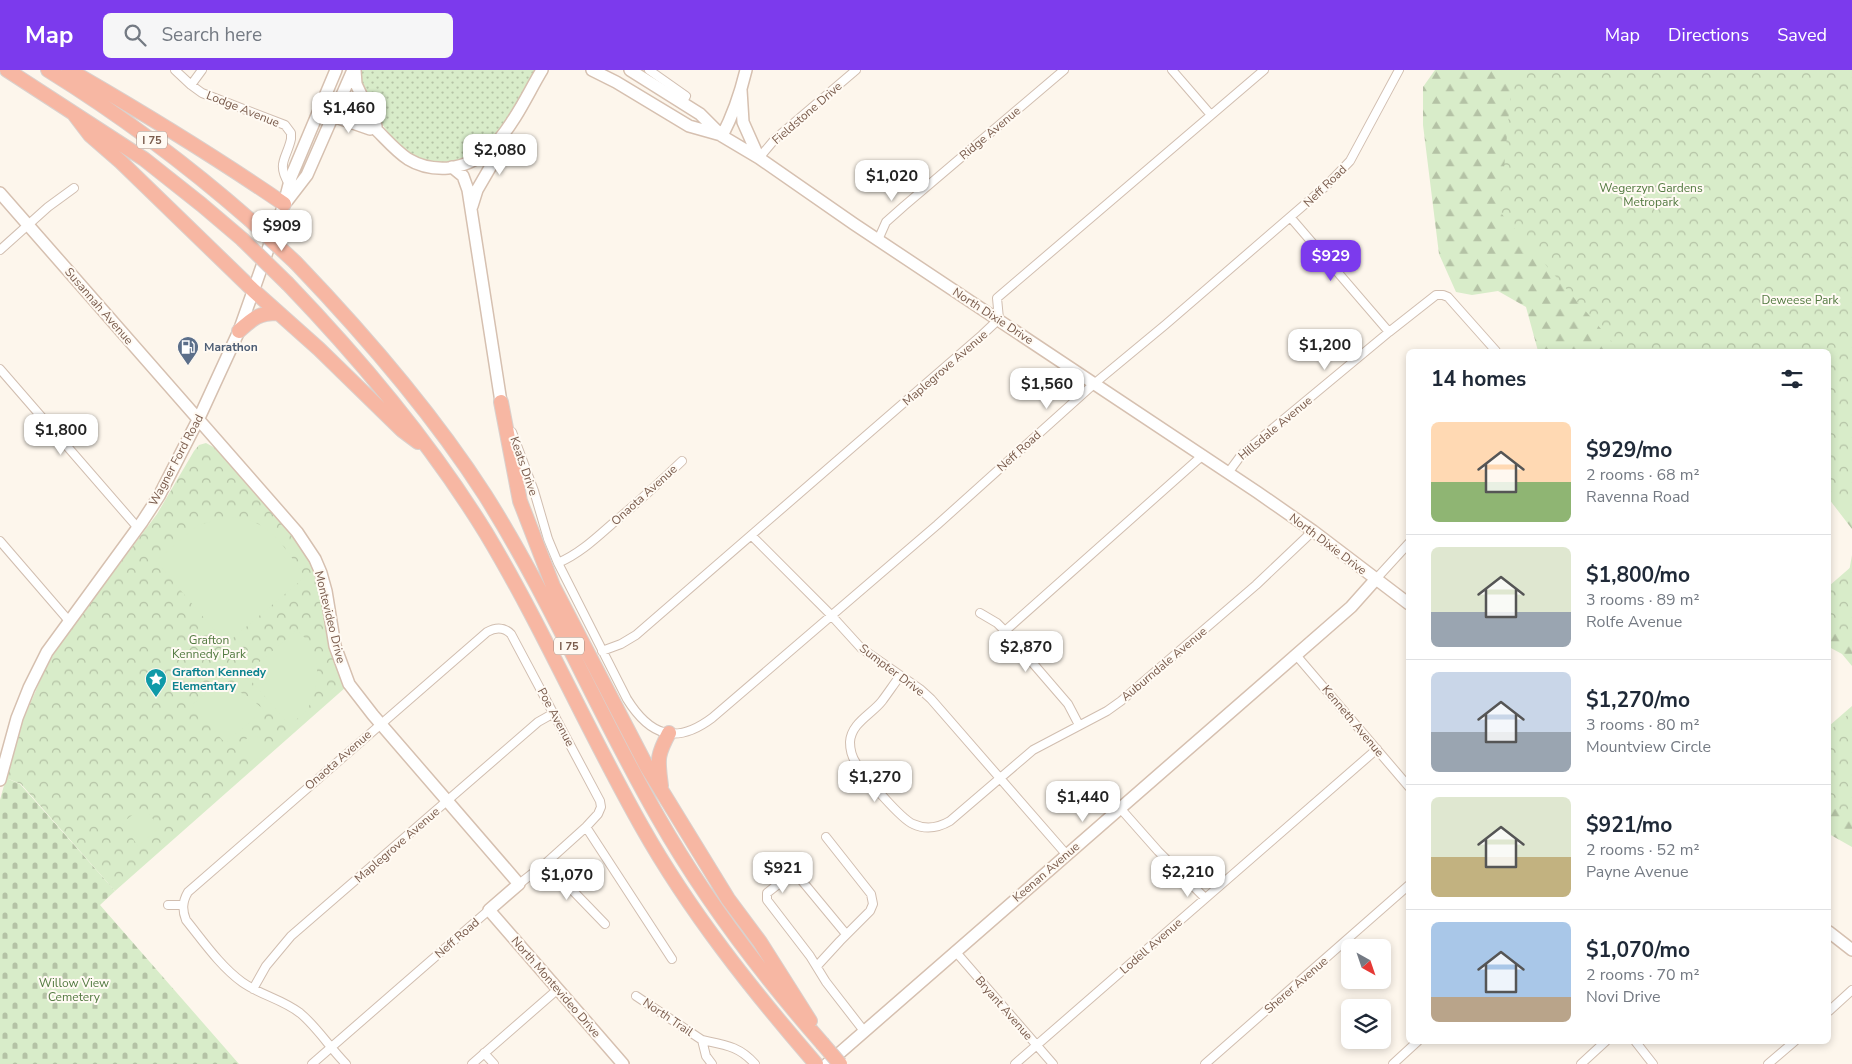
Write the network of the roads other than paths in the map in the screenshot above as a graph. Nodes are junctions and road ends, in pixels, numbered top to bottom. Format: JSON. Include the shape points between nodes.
{"nodes":[{"id":1,"x":7,"y":70,"type":"edge"},
{"id":2,"x":48,"y":70,"type":"edge"},
{"id":3,"x":69,"y":70,"type":"edge"},
{"id":4,"x":175,"y":70,"type":"edge"},
{"id":5,"x":202,"y":70,"type":"edge"},
{"id":6,"x":336,"y":70,"type":"edge"},
{"id":7,"x":345,"y":70,"type":"edge"},
{"id":8,"x":354,"y":70,"type":"edge"},
{"id":9,"x":542,"y":70,"type":"edge"},
{"id":10,"x":592,"y":70,"type":"edge"},
{"id":11,"x":630,"y":70,"type":"edge"},
{"id":12,"x":649,"y":70,"type":"edge"},
{"id":13,"x":746,"y":70,"type":"edge"},
{"id":14,"x":856,"y":70,"type":"edge"},
{"id":15,"x":1064,"y":70,"type":"edge"},
{"id":16,"x":1172,"y":70,"type":"edge"},
{"id":17,"x":1264,"y":70,"type":"edge"},
{"id":18,"x":1399,"y":70,"type":"edge"},
{"id":19,"x":191,"y":85,"type":"junction"},
{"id":20,"x":741,"y":90,"type":"junction"},
{"id":21,"x":335,"y":103,"type":"junction"},
{"id":22,"x":682,"y":103,"type":"junction"},
{"id":23,"x":652,"y":104,"type":"junction"},
{"id":24,"x":74,"y":114,"type":"junction"},
{"id":25,"x":330,"y":115,"type":"junction"},
{"id":26,"x":1211,"y":115,"type":"junction"},
{"id":27,"x":504,"y":133,"type":"junction"},
{"id":28,"x":380,"y":134,"type":"junction"},
{"id":29,"x":722,"y":136,"type":"junction"},
{"id":30,"x":759,"y":158,"type":"junction"},
{"id":31,"x":296,"y":164,"type":"junction"},
{"id":32,"x":452,"y":167,"type":"junction"},
{"id":33,"x":289,"y":184,"type":"junction"},
{"id":34,"x":74,"y":188,"type":"dead end"},
{"id":35,"x":0,"y":193,"type":"edge"},
{"id":36,"x":284,"y":204,"type":"junction"},
{"id":37,"x":472,"y":210,"type":"junction"},
{"id":38,"x":1291,"y":218,"type":"junction"},
{"id":39,"x":28,"y":226,"type":"junction"},
{"id":40,"x":878,"y":240,"type":"junction"},
{"id":41,"x":0,"y":250,"type":"edge"},
{"id":42,"x":254,"y":290,"type":"junction"},
{"id":43,"x":278,"y":313,"type":"junction"},
{"id":44,"x":999,"y":319,"type":"junction"},
{"id":45,"x":240,"y":331,"type":"junction"},
{"id":46,"x":1389,"y":332,"type":"junction"},
{"id":47,"x":1494,"y":349,"type":"edge"},
{"id":48,"x":0,"y":369,"type":"edge"},
{"id":49,"x":1095,"y":383,"type":"junction"},
{"id":50,"x":501,"y":402,"type":"junction"},
{"id":51,"x":199,"y":418,"type":"junction"},
{"id":52,"x":430,"y":450,"type":"junction"},
{"id":53,"x":1203,"y":455,"type":"junction"},
{"id":54,"x":682,"y":461,"type":"dead end"},
{"id":55,"x":1228,"y":473,"type":"junction"},
{"id":56,"x":138,"y":528,"type":"junction"},
{"id":57,"x":1313,"y":531,"type":"junction"},
{"id":58,"x":752,"y":536,"type":"junction"},
{"id":59,"x":0,"y":541,"type":"edge"},
{"id":60,"x":1406,"y":546,"type":"edge"},
{"id":61,"x":558,"y":563,"type":"junction"},
{"id":62,"x":1376,"y":579,"type":"junction"},
{"id":63,"x":1406,"y":602,"type":"edge"},
{"id":64,"x":980,"y":613,"type":"dead end"},
{"id":65,"x":831,"y":616,"type":"junction"},
{"id":66,"x":69,"y":621,"type":"junction"},
{"id":67,"x":503,"y":629,"type":"joint"},
{"id":68,"x":1005,"y":631,"type":"junction"},
{"id":69,"x":602,"y":651,"type":"junction"},
{"id":70,"x":1296,"y":656,"type":"junction"},
{"id":71,"x":900,"y":676,"type":"junction"},
{"id":72,"x":554,"y":714,"type":"junction"},
{"id":73,"x":380,"y":723,"type":"junction"},
{"id":74,"x":1079,"y":725,"type":"junction"},
{"id":75,"x":669,"y":734,"type":"junction"},
{"id":76,"x":1377,"y":749,"type":"junction"},
{"id":77,"x":1000,"y":778,"type":"junction"},
{"id":78,"x":0,"y":780,"type":"edge"},
{"id":79,"x":1406,"y":783,"type":"edge"},
{"id":80,"x":661,"y":791,"type":"junction"},
{"id":81,"x":448,"y":800,"type":"junction"},
{"id":82,"x":1120,"y":808,"type":"junction"},
{"id":83,"x":600,"y":810,"type":"joint"},
{"id":84,"x":586,"y":827,"type":"junction"},
{"id":85,"x":826,"y":837,"type":"dead end"},
{"id":86,"x":1066,"y":854,"type":"junction"},
{"id":87,"x":546,"y":863,"type":"junction"},
{"id":88,"x":519,"y":884,"type":"junction"},
{"id":89,"x":1406,"y":888,"type":"edge"},
{"id":90,"x":1205,"y":898,"type":"junction"},
{"id":91,"x":168,"y":905,"type":"dead end"},
{"id":92,"x":183,"y":905,"type":"junction"},
{"id":93,"x":489,"y":910,"type":"junction"},
{"id":94,"x":605,"y":924,"type":"dead end"},
{"id":95,"x":846,"y":934,"type":"junction"},
{"id":96,"x":1831,"y":934,"type":"edge"},
{"id":97,"x":1852,"y":950,"type":"edge"},
{"id":98,"x":955,"y":951,"type":"junction"},
{"id":99,"x":672,"y":959,"type":"dead end"},
{"id":100,"x":817,"y":966,"type":"junction"},
{"id":101,"x":253,"y":989,"type":"junction"},
{"id":102,"x":558,"y":989,"type":"junction"},
{"id":103,"x":1852,"y":990,"type":"edge"},
{"id":104,"x":636,"y":996,"type":"dead end"},
{"id":105,"x":1831,"y":1009,"type":"edge"},
{"id":106,"x":864,"y":1031,"type":"junction"},
{"id":107,"x":702,"y":1040,"type":"junction"},
{"id":108,"x":822,"y":1043,"type":"junction"},
{"id":109,"x":1415,"y":1044,"type":"edge"},
{"id":110,"x":1603,"y":1044,"type":"edge"},
{"id":111,"x":1637,"y":1044,"type":"edge"},
{"id":112,"x":1791,"y":1044,"type":"edge"},
{"id":113,"x":1037,"y":1045,"type":"junction"},
{"id":114,"x":331,"y":1047,"type":"junction"},
{"id":115,"x":484,"y":1053,"type":"junction"},
{"id":116,"x":812,"y":1060,"type":"edge"},
{"id":117,"x":312,"y":1064,"type":"edge"},
{"id":118,"x":346,"y":1064,"type":"edge"},
{"id":119,"x":472,"y":1064,"type":"edge"},
{"id":120,"x":494,"y":1064,"type":"edge"},
{"id":121,"x":623,"y":1064,"type":"edge"},
{"id":122,"x":712,"y":1064,"type":"edge"},
{"id":123,"x":755,"y":1064,"type":"edge"},
{"id":124,"x":826,"y":1064,"type":"edge"},
{"id":125,"x":840,"y":1064,"type":"edge"},
{"id":126,"x":1016,"y":1064,"type":"edge"},
{"id":127,"x":1054,"y":1064,"type":"edge"},
{"id":128,"x":1205,"y":1064,"type":"edge"},
{"id":129,"x":1393,"y":1064,"type":"edge"},
{"id":130,"x":1580,"y":1064,"type":"edge"},
{"id":131,"x":1653,"y":1064,"type":"edge"},
{"id":132,"x":1768,"y":1064,"type":"edge"}],
"edges":[{"from":1,"to":24,"type":"highway","number":"I 75"},
{"from":2,"to":108,"type":"highway","number":"I 75","bridge":true,"via":[[157,144],[249,219],[360,331],[432,418],[485,496],[542,592],[630,766],[683,860],[727,926]]},
{"from":3,"to":36,"type":"highway","via":[[221,161]]},
{"from":4,"to":19,"type":"street","name":"Lodge Avenue"},
{"from":5,"to":19,"type":"street"},
{"from":6,"to":31,"type":"main road","name":"Wagner Ford Road"},
{"from":7,"to":21,"type":"main road"},
{"from":8,"to":21,"type":"main road","name":"Wagner Ford Road"},
{"from":8,"to":28,"type":"main road","via":[[356,84]]},
{"from":9,"to":27,"type":"main road"},
{"from":10,"to":23,"type":"main road","name":"North Dixie Drive"},
{"from":11,"to":22,"type":"main road","name":"North Dixie Drive"},
{"from":12,"to":22,"type":"street","via":[[686,96]]},
{"from":13,"to":20,"type":"main road"},
{"from":14,"to":30,"type":"street","name":"Fieldstone Drive","via":[[774,140]]},
{"from":15,"to":40,"type":"street","name":"Ridge Avenue","via":[[886,222]]},
{"from":16,"to":26,"type":"street"},
{"from":17,"to":26,"type":"street"},
{"from":18,"to":38,"type":"street","name":"Neff Road","via":[[1344,169]]},
{"from":19,"to":33,"type":"street","name":"Lodge Avenue","via":[[288,128],[291,139],[283,165]]},
{"from":20,"to":29,"type":"main road","via":[[734,115]]},
{"from":20,"to":30,"type":"main road","via":[[743,122]]},
{"from":21,"to":25,"type":"main road","name":"Wagner Ford Road"},
{"from":21,"to":28,"type":"main road","via":[[357,114]]},
{"from":22,"to":23,"type":"main road","via":[[677,110]]},
{"from":22,"to":29,"type":"main road","name":"North Dixie Drive","via":[[700,114]]},
{"from":23,"to":29,"type":"main road","name":"North Dixie Drive","via":[[689,126]]},
{"from":24,"to":42,"type":"highway","via":[[90,135]]},
{"from":24,"to":52,"type":"highway","number":"I 75","bridge":true,"via":[[144,158],[242,239],[369,371]]},
{"from":25,"to":28,"type":"main road"},
{"from":25,"to":31,"type":"main road","via":[[316,141]]},
{"from":25,"to":36,"type":"main road","name":"Wagner Ford Road","via":[[307,176]]},
{"from":26,"to":44,"type":"street","via":[[996,298]]},
{"from":27,"to":32,"type":"main road","via":[[481,156]]},
{"from":27,"to":37,"type":"main road","via":[[495,159],[477,190]]},
{"from":28,"to":32,"type":"main road","via":[[418,165]]},
{"from":29,"to":30,"type":"main road","name":"North Dixie Drive"},
{"from":30,"to":40,"type":"main road","name":"North Dixie Drive"},
{"from":31,"to":33,"type":"main road","name":"Wagner Ford Road"},
{"from":32,"to":37,"type":"main road","name":"Keats Drive","via":[[463,176]]},
{"from":33,"to":36,"type":"main road","name":"Wagner Ford Road"},
{"from":34,"to":39,"type":"street"},
{"from":35,"to":39,"type":"main road","name":"Susannah Avenue"},
{"from":36,"to":42,"type":"main road","name":"Wagner Ford Road"},
{"from":37,"to":50,"type":"main road","name":"Keats Drive"},
{"from":38,"to":46,"type":"street"},
{"from":38,"to":49,"type":"street","name":"Neff Road"},
{"from":39,"to":41,"type":"street"},
{"from":39,"to":51,"type":"main road","name":"Susannah Avenue"},
{"from":40,"to":44,"type":"main road","name":"North Dixie Drive"},
{"from":42,"to":43,"type":"highway"},
{"from":42,"to":45,"type":"main road","name":"Wagner Ford Road"},
{"from":43,"to":45,"type":"highway","via":[[265,313],[252,319]]},
{"from":43,"to":52,"type":"highway","via":[[402,430]]},
{"from":44,"to":49,"type":"main road","name":"North Dixie Drive"},
{"from":44,"to":58,"type":"street","name":"Maplegrove Avenue"},
{"from":45,"to":51,"type":"main road","name":"Wagner Ford Road"},
{"from":46,"to":47,"type":"street","name":"Hillsdale Avenue","via":[[1432,297],[1441,294],[1448,297]]},
{"from":46,"to":55,"type":"street","name":"Hillsdale Avenue","via":[[1242,454]]},
{"from":48,"to":56,"type":"street"},
{"from":49,"to":53,"type":"main road","name":"North Dixie Drive"},
{"from":49,"to":65,"type":"street","name":"Neff Road"},
{"from":50,"to":61,"type":"street","name":"Keats Drive"},
{"from":50,"to":80,"type":"highway","via":[[520,501],[553,586]]},
{"from":51,"to":56,"type":"main road","name":"Wagner Ford Road","via":[[160,496]]},
{"from":51,"to":73,"type":"main road","name":"Montevideo Drive","via":[[306,543],[321,573],[342,668],[349,684]]},
{"from":52,"to":116,"type":"highway","number":"I 75","via":[[486,534],[513,582],[642,829],[713,937],[754,992]]},
{"from":53,"to":55,"type":"main road","name":"North Dixie Drive"},
{"from":53,"to":68,"type":"street"},
{"from":54,"to":61,"type":"street","name":"Onaota Avenue","via":[[589,544]]},
{"from":55,"to":57,"type":"main road","name":"North Dixie Drive"},
{"from":56,"to":66,"type":"main road","name":"Wagner Ford Road"},
{"from":57,"to":62,"type":"main road","name":"North Dixie Drive"},
{"from":57,"to":74,"type":"street","name":"Auburndale Avenue","via":[[1256,585],[1121,701]]},
{"from":58,"to":65,"type":"street","name":"Sumpter Drive"},
{"from":58,"to":69,"type":"street","name":"Maplegrove Avenue","via":[[636,635]]},
{"from":59,"to":66,"type":"street"},
{"from":60,"to":62,"type":"street"},
{"from":61,"to":69,"type":"street","name":"Keats Drive"},
{"from":62,"to":63,"type":"main road","name":"North Dixie Drive"},
{"from":62,"to":70,"type":"main road","name":"Keenan Avenue","via":[[1351,607]]},
{"from":64,"to":68,"type":"street"},
{"from":65,"to":71,"type":"street","name":"Sumpter Drive","via":[[861,648]]},
{"from":65,"to":75,"type":"street","name":"Neff Road","via":[[699,728]]},
{"from":66,"to":78,"type":"main road","name":"Wagner Ford Road","via":[[46,652],[29,688]]},
{"from":67,"to":72,"type":"street","name":"Poe Avenue","via":[[511,634]]},
{"from":67,"to":73,"type":"street","name":"Onaota Avenue","via":[[488,632]]},
{"from":68,"to":74,"type":"street","via":[[1068,704]]},
{"from":69,"to":75,"type":"street","name":"Keats Drive","via":[[632,706],[649,724]]},
{"from":70,"to":76,"type":"street","name":"Kenneth Avenue"},
{"from":70,"to":82,"type":"main road","name":"Keenan Avenue"},
{"from":71,"to":77,"type":"street","name":"Sumpter Drive","via":[[931,699]]},
{"from":71,"to":77,"type":"street","name":"Auburndale Avenue","via":[[882,701],[856,726],[850,742],[857,764],[900,814],[919,827],[936,828]]},
{"from":72,"to":81,"type":"street","name":"Maplegrove Avenue","via":[[538,722]]},
{"from":72,"to":83,"type":"street","name":"Poe Avenue","via":[[600,801]]},
{"from":73,"to":81,"type":"main road","name":"Montevideo Drive"},
{"from":73,"to":92,"type":"street","name":"Onaota Avenue","via":[[188,892]]},
{"from":74,"to":77,"type":"street","name":"Auburndale Avenue","via":[[1033,750]]},
{"from":75,"to":80,"type":"highway","via":[[659,751]]},
{"from":76,"to":79,"type":"street","name":"Kenneth Avenue"},
{"from":76,"to":90,"type":"street","name":"Lodell Avenue"},
{"from":77,"to":86,"type":"street","name":"Sumpter Drive"},
{"from":80,"to":108,"type":"highway","via":[[728,899],[802,1006]]},
{"from":81,"to":88,"type":"main road","name":"Montevideo Drive"},
{"from":81,"to":101,"type":"street","name":"Maplegrove Avenue","via":[[291,936],[266,966]]},
{"from":82,"to":86,"type":"main road","name":"Keenan Avenue"},
{"from":82,"to":90,"type":"street"},
{"from":83,"to":84,"type":"street","name":"Neff Road"},
{"from":84,"to":87,"type":"street","name":"Neff Road"},
{"from":84,"to":99,"type":"street"},
{"from":85,"to":95,"type":"street","via":[[873,900],[870,911]]},
{"from":86,"to":98,"type":"main road","name":"Keenan Avenue"},
{"from":87,"to":88,"type":"street","name":"Neff Road"},
{"from":87,"to":94,"type":"street"},
{"from":88,"to":93,"type":"main road","name":"Neff Road"},
{"from":89,"to":128,"type":"street","name":"Sherer Avenue"},
{"from":90,"to":113,"type":"street","name":"Lodell Avenue"},
{"from":91,"to":92,"type":"street"},
{"from":92,"to":101,"type":"street","via":[[186,920],[204,943],[232,974]]},
{"from":93,"to":102,"type":"main road","name":"North Montevideo Drive"},
{"from":93,"to":114,"type":"street","name":"Neff Road"},
{"from":95,"to":100,"type":"street"},
{"from":95,"to":100,"type":"street","via":[[798,876],[791,874],[769,890],[767,900]]},
{"from":96,"to":97,"type":"main road"},
{"from":98,"to":106,"type":"main road","name":"Keenan Avenue"},
{"from":98,"to":113,"type":"street","name":"Bryant Avenue"},
{"from":100,"to":106,"type":"street"},
{"from":101,"to":114,"type":"street","via":[[298,1012]]},
{"from":102,"to":115,"type":"street"},
{"from":102,"to":121,"type":"main road","name":"North Montevideo Drive"},
{"from":103,"to":105,"type":"street"},
{"from":104,"to":107,"type":"street","name":"North Trail"},
{"from":106,"to":124,"type":"main road","name":"Keenan Avenue"},
{"from":107,"to":122,"type":"street","name":"North Trail"},
{"from":107,"to":123,"type":"street","via":[[735,1047]]},
{"from":108,"to":125,"type":"highway","number":"I 75","bridge":true},
{"from":109,"to":129,"type":"street"},
{"from":110,"to":130,"type":"street"},
{"from":111,"to":131,"type":"street"},
{"from":112,"to":132,"type":"street"},
{"from":113,"to":126,"type":"street","name":"Lodell Avenue"},
{"from":113,"to":127,"type":"street","name":"Bryant Avenue"},
{"from":114,"to":117,"type":"street","name":"Neff Road"},
{"from":114,"to":118,"type":"street"},
{"from":115,"to":119,"type":"street"},
{"from":115,"to":120,"type":"street"}]}
